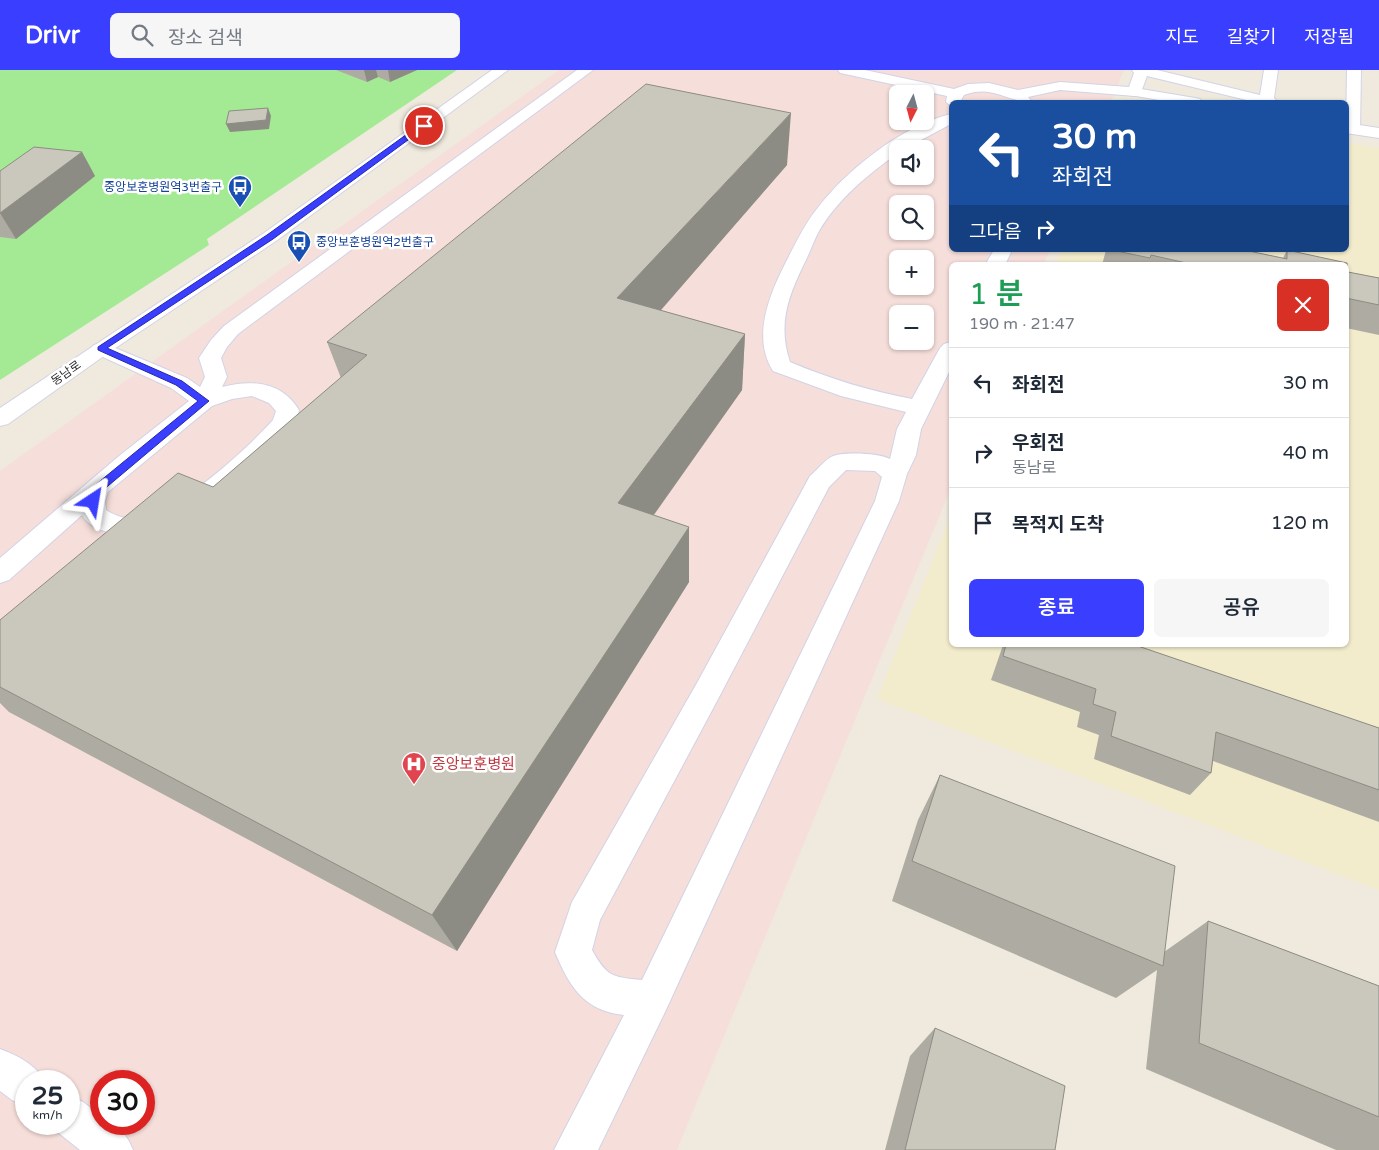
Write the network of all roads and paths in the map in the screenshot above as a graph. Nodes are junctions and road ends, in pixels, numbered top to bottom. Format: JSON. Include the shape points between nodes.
{"nodes":[{"id":1,"x":501,"y":70,"type":"edge"},
{"id":2,"x":586,"y":70,"type":"edge"},
{"id":3,"x":846,"y":70,"type":"edge"},
{"id":4,"x":1140,"y":70,"type":"edge"},
{"id":5,"x":1271,"y":70,"type":"edge"},
{"id":6,"x":1354,"y":70,"type":"edge"},
{"id":7,"x":1187,"y":76,"type":"edge"},
{"id":8,"x":1135,"y":92,"type":"junction"},
{"id":9,"x":955,"y":98,"type":"edge"},
{"id":10,"x":1021,"y":99,"type":"edge"},
{"id":11,"x":1184,"y":100,"type":"edge"},
{"id":12,"x":1262,"y":100,"type":"edge"},
{"id":13,"x":1268,"y":100,"type":"edge"},
{"id":14,"x":1349,"y":118,"type":"edge"},
{"id":15,"x":949,"y":120,"type":"edge"},
{"id":16,"x":1349,"y":128,"type":"edge"},
{"id":17,"x":1379,"y":133,"type":"edge"},
{"id":18,"x":101,"y":348,"type":"junction"},
{"id":19,"x":949,"y":352,"type":"edge"},
{"id":20,"x":204,"y":401,"type":"junction"},
{"id":21,"x":919,"y":408,"type":"junction"},
{"id":22,"x":0,"y":419,"type":"edge"},
{"id":23,"x":895,"y":474,"type":"junction"},
{"id":24,"x":97,"y":489,"type":"junction"},
{"id":25,"x":133,"y":528,"type":"junction"},
{"id":26,"x":108,"y":550,"type":"edge"},
{"id":27,"x":0,"y":573,"type":"edge"},
{"id":28,"x":652,"y":999,"type":"junction"},
{"id":29,"x":0,"y":1068,"type":"edge"},
{"id":30,"x":15,"y":1078,"type":"edge"},
{"id":31,"x":80,"y":1124,"type":"edge"},
{"id":32,"x":113,"y":1150,"type":"edge"},
{"id":33,"x":574,"y":1150,"type":"edge"}],
"edges":[{"from":1,"to":18,"type":"street","name":"동남로","via":[[270,237]]},
{"from":2,"to":20,"type":"street","via":[[231,330],[210,358],[216,377]]},
{"from":3,"to":9,"type":"street"},
{"from":4,"to":7,"type":"street"},
{"from":4,"to":8,"type":"street"},
{"from":5,"to":13,"type":"street"},
{"from":6,"to":14,"type":"street"},
{"from":7,"to":12,"type":"street"},
{"from":8,"to":10,"type":"street","via":[[1060,86]]},
{"from":8,"to":11,"type":"street"},
{"from":9,"to":10,"type":"street","via":[[973,88],[984,88],[1008,91]]},
{"from":15,"to":21,"type":"street","via":[[893,148],[839,194],[811,229],[782,289],[775,317],[776,352],[781,366],[834,388]]},
{"from":16,"to":17,"type":"street"},
{"from":18,"to":20,"type":"street","via":[[179,383]]},
{"from":18,"to":22,"type":"street","name":"동남로"},
{"from":19,"to":21,"type":"street"},
{"from":20,"to":24,"type":"street"},
{"from":20,"to":25,"type":"street","via":[[229,392],[254,389],[277,398],[288,410],[284,423],[272,436],[186,508],[157,523]]},
{"from":21,"to":23,"type":"street"},
{"from":23,"to":28,"type":"street","via":[[887,501]]},
{"from":23,"to":28,"type":"street","via":[[880,463],[840,462],[819,482],[584,914],[573,952],[587,977],[608,995]]},
{"from":24,"to":25,"type":"street","via":[[93,501],[94,514],[105,522]]},
{"from":24,"to":27,"type":"street"},
{"from":25,"to":26,"type":"street"},
{"from":28,"to":33,"type":"street","via":[[581,1142]]},
{"from":29,"to":30,"type":"street"},
{"from":31,"to":32,"type":"street"}]}
